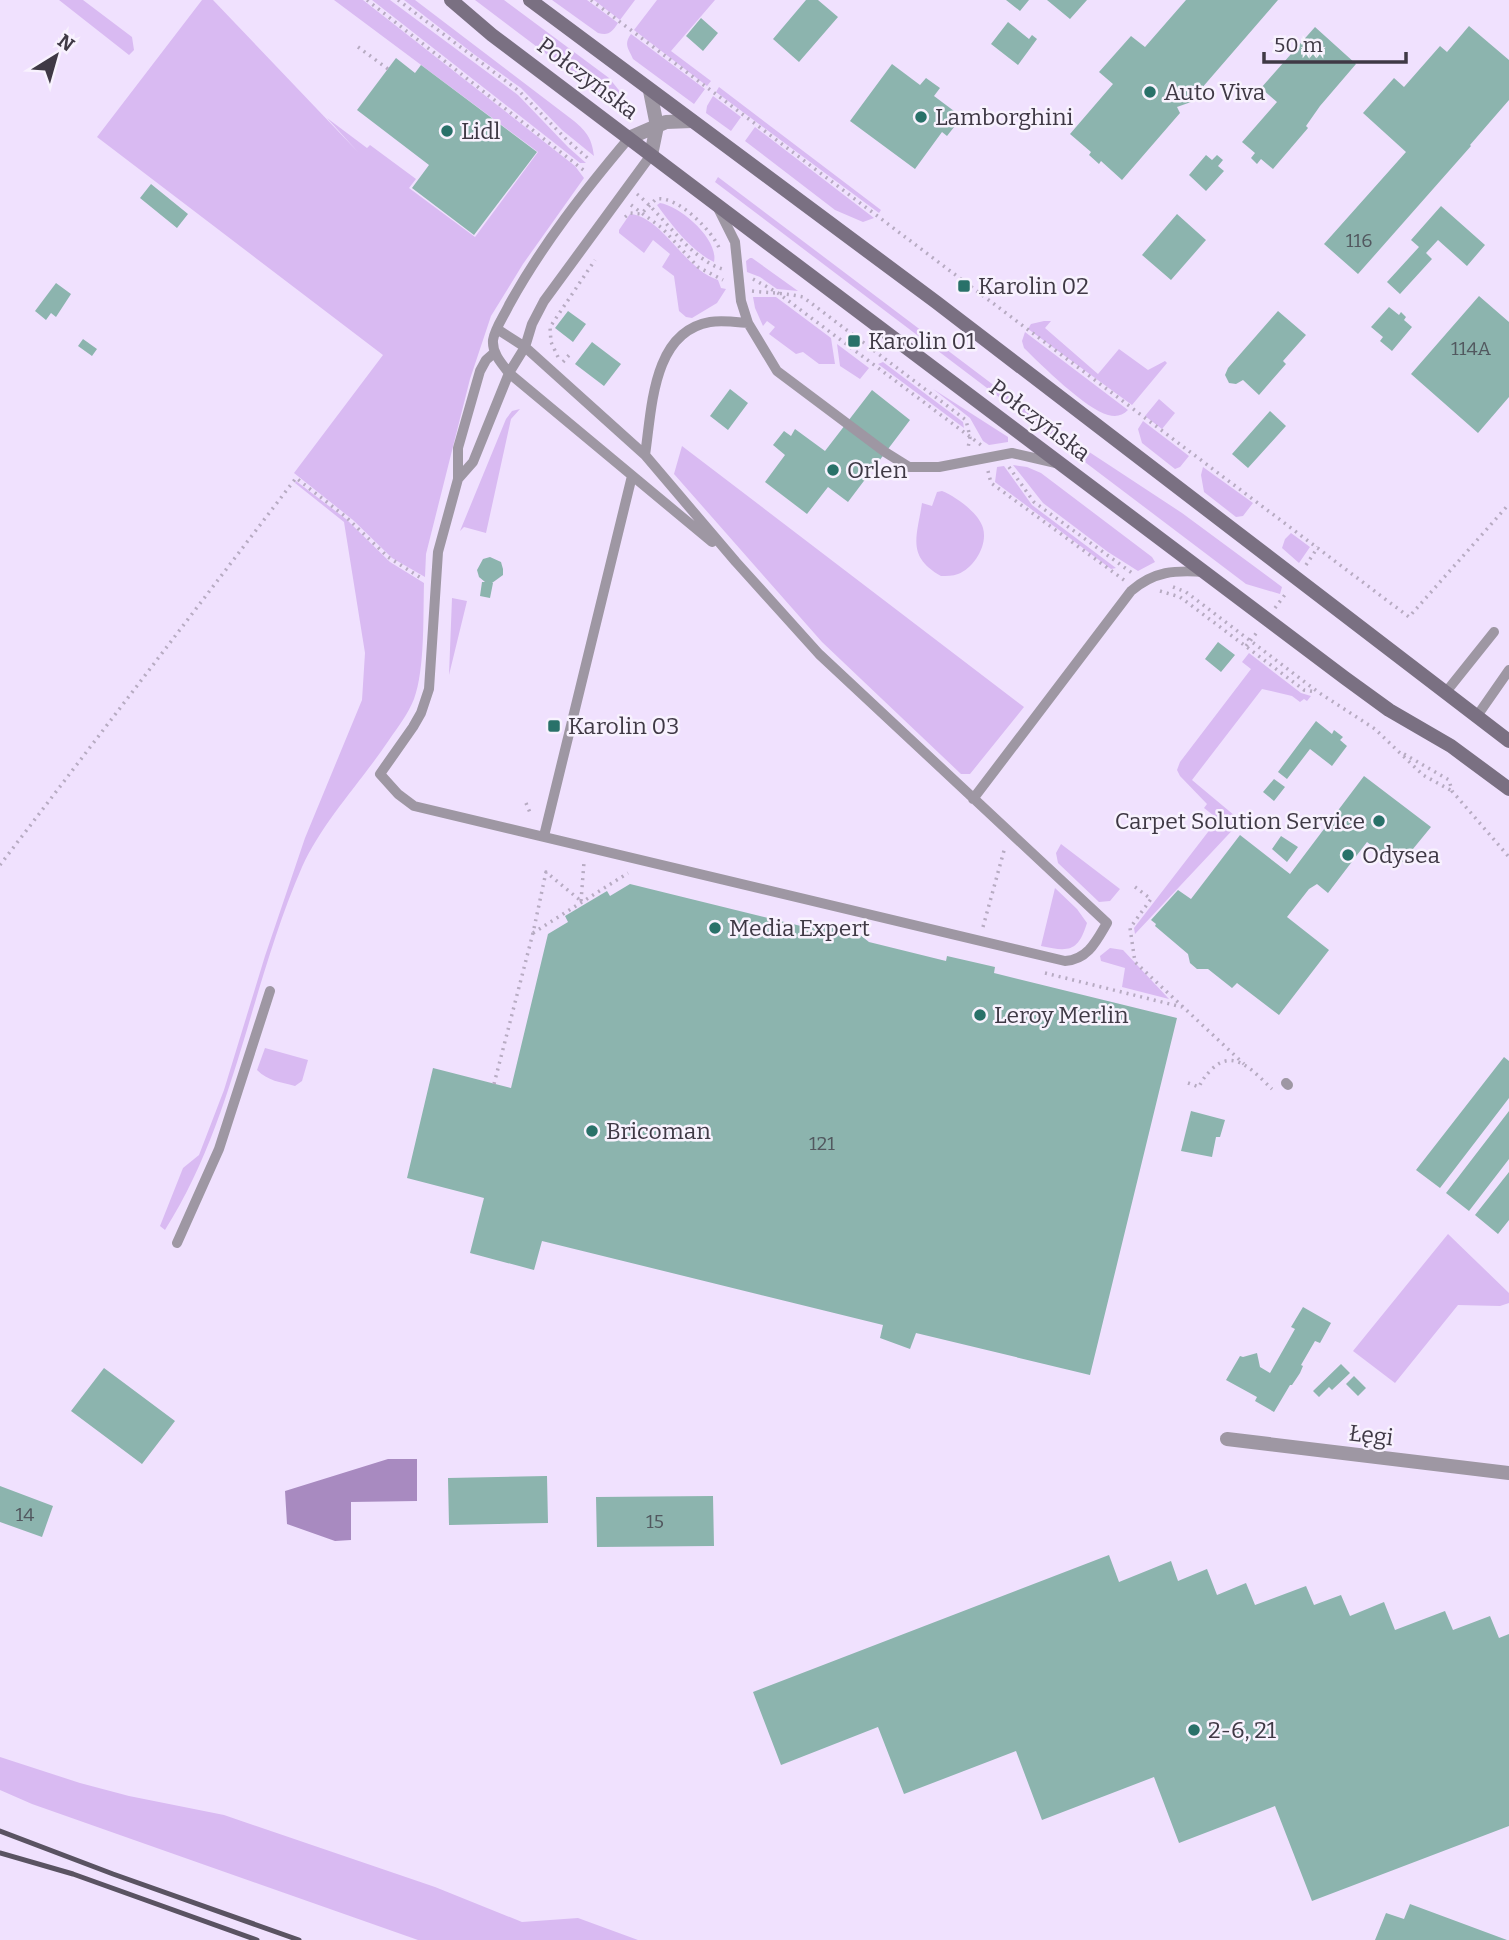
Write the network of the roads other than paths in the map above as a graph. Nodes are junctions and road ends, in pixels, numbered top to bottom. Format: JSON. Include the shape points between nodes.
{"nodes":[{"id":1,"x":451,"y":0,"type":"edge"},
{"id":2,"x":530,"y":0,"type":"edge"},
{"id":3,"x":650,"y":91,"type":"junction"},
{"id":4,"x":692,"y":121,"type":"junction"},
{"id":5,"x":657,"y":126,"type":"junction"},
{"id":6,"x":629,"y":138,"type":"junction"},
{"id":7,"x":651,"y":155,"type":"junction"},
{"id":8,"x":717,"y":205,"type":"junction"},
{"id":9,"x":748,"y":323,"type":"junction"},
{"id":10,"x":497,"y":329,"type":"junction"},
{"id":11,"x":526,"y":348,"type":"junction"},
{"id":12,"x":494,"y":353,"type":"junction"},
{"id":13,"x":509,"y":373,"type":"junction"},
{"id":14,"x":645,"y":455,"type":"junction"},
{"id":15,"x":1059,"y":463,"type":"junction"},
{"id":16,"x":632,"y":476,"type":"junction"},
{"id":17,"x":458,"y":479,"type":"junction"},
{"id":18,"x":736,"y":562,"type":"junction"},
{"id":19,"x":1204,"y":572,"type":"junction"},
{"id":20,"x":1494,"y":632,"type":"dead end"},
{"id":21,"x":1509,"y":670,"type":"edge"},
{"id":22,"x":1446,"y":692,"type":"junction"},
{"id":23,"x":1477,"y":716,"type":"junction"},
{"id":24,"x":1509,"y":741,"type":"edge"},
{"id":25,"x":1509,"y":789,"type":"edge"},
{"id":26,"x":972,"y":799,"type":"junction"},
{"id":27,"x":544,"y":836,"type":"junction"},
{"id":28,"x":271,"y":991,"type":"dead end"},
{"id":29,"x":177,"y":1243,"type":"dead end"},
{"id":30,"x":1227,"y":1439,"type":"dead end"},
{"id":31,"x":1509,"y":1474,"type":"edge"}],
"edges":[{"from":1,"to":6,"type":"main road","name":"Połczyńska"},
{"from":2,"to":3,"type":"main road","name":"Połczyńska"},
{"from":3,"to":4,"type":"main road","name":"Połczyńska"},
{"from":3,"to":5,"type":"street"},
{"from":4,"to":5,"type":"street"},
{"from":4,"to":22,"type":"main road","name":"Połczyńska"},
{"from":5,"to":6,"type":"street"},
{"from":5,"to":7,"type":"street"},
{"from":6,"to":7,"type":"main road","name":"Połczyńska"},
{"from":6,"to":10,"type":"lane","via":[[526,275]]},
{"from":7,"to":8,"type":"main road","name":"Połczyńska"},
{"from":7,"to":11,"type":"lane","via":[[544,301]]},
{"from":8,"to":9,"type":"lane","via":[[735,242]]},
{"from":8,"to":15,"type":"main road","name":"Połczyńska"},
{"from":9,"to":14,"type":"lane","via":[[711,321],[678,338],[658,377]]},
{"from":9,"to":15,"type":"lane","via":[[777,372],[909,467],[939,467],[1012,453]]},
{"from":10,"to":11,"type":"lane"},
{"from":10,"to":12,"type":"lane"},
{"from":11,"to":13,"type":"lane"},
{"from":11,"to":14,"type":"lane"},
{"from":12,"to":13,"type":"lane"},
{"from":12,"to":17,"type":"lane","via":[[480,371],[458,448]]},
{"from":13,"to":16,"type":"lane"},
{"from":13,"to":17,"type":"lane","via":[[472,462]]},
{"from":14,"to":18,"type":"lane"},
{"from":15,"to":19,"type":"main road","name":"Połczyńska"},
{"from":16,"to":18,"type":"lane"},
{"from":16,"to":27,"type":"lane"},
{"from":17,"to":27,"type":"lane","via":[[438,552],[429,690],[421,713],[380,774],[414,806]]},
{"from":18,"to":26,"type":"lane","via":[[819,654]]},
{"from":19,"to":25,"type":"main road","name":"Połczyńska","via":[[1388,710],[1451,746]]},
{"from":19,"to":26,"type":"lane","via":[[1165,572],[1147,578],[1132,591]]},
{"from":20,"to":22,"type":"lane"},
{"from":21,"to":23,"type":"lane"},
{"from":22,"to":23,"type":"main road","name":"Połczyńska"},
{"from":23,"to":24,"type":"main road","name":"Połczyńska"},
{"from":26,"to":27,"type":"lane","via":[[1107,923],[1091,950],[1065,961]]},
{"from":28,"to":29,"type":"lane","via":[[219,1149]]},
{"from":30,"to":31,"type":"street","name":"Łęgi"}]}
